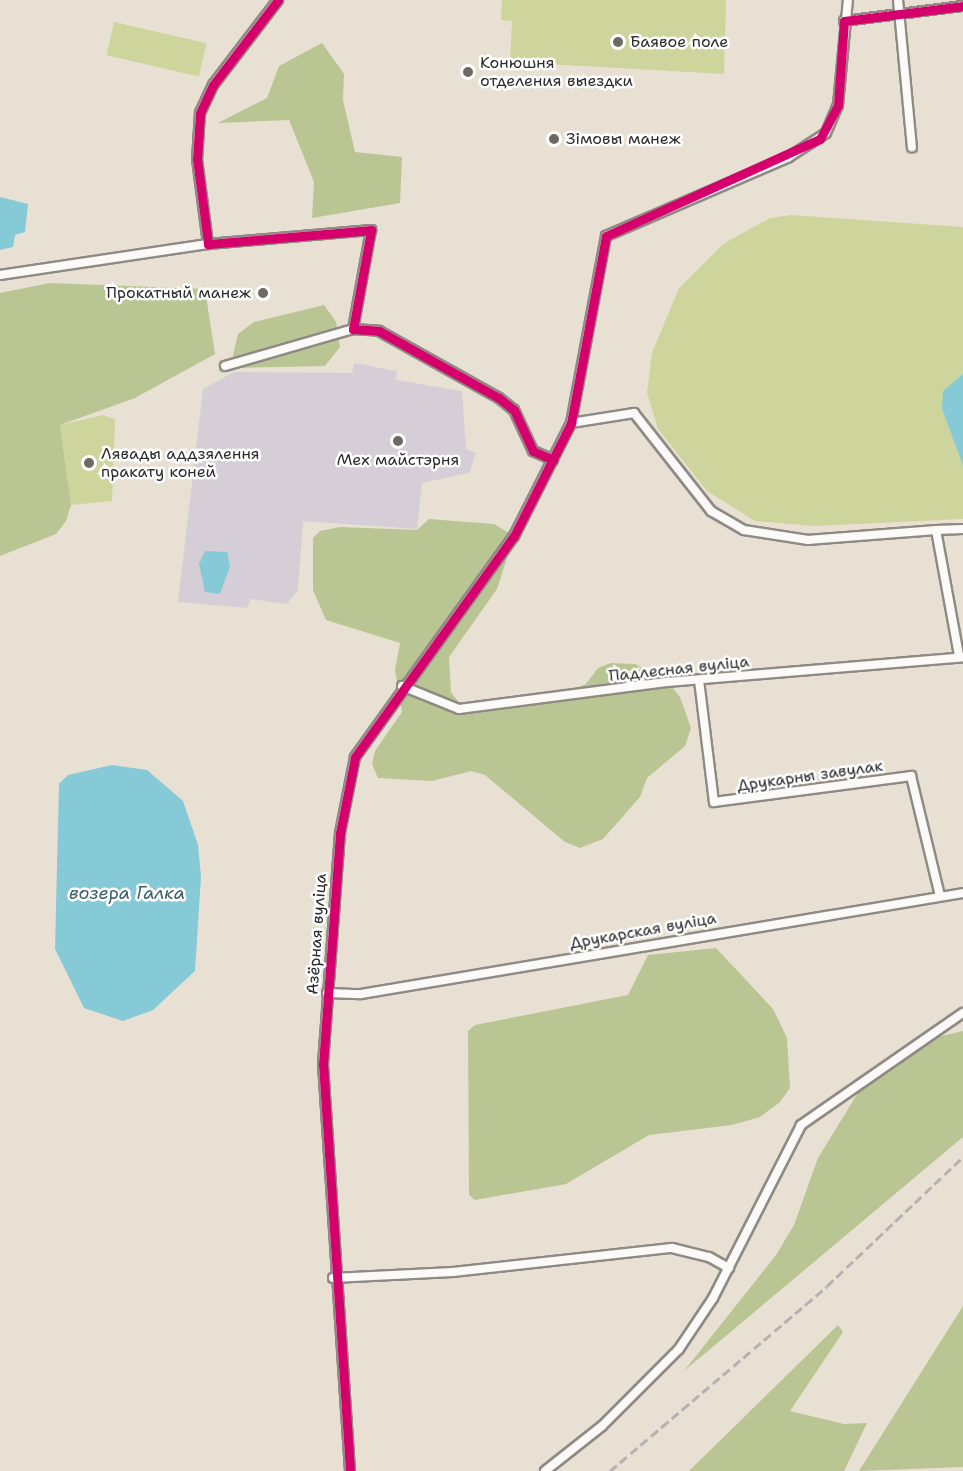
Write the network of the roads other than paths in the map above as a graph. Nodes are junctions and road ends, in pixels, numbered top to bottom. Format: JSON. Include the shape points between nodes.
{"nodes":[{"id":1,"x":278,"y":0,"type":"edge"},
{"id":2,"x":848,"y":0,"type":"edge"},
{"id":3,"x":898,"y":0,"type":"edge"},
{"id":4,"x":963,"y":6,"type":"edge"},
{"id":5,"x":900,"y":13,"type":"junction"},
{"id":6,"x":844,"y":21,"type":"junction"},
{"id":7,"x":912,"y":147,"type":"dead end"},
{"id":8,"x":208,"y":244,"type":"junction"},
{"id":9,"x":0,"y":275,"type":"edge"},
{"id":10,"x":353,"y":328,"type":"junction"},
{"id":11,"x":225,"y":366,"type":"dead end"},
{"id":12,"x":571,"y":423,"type":"junction"},
{"id":13,"x":553,"y":460,"type":"junction"},
{"id":14,"x":963,"y":529,"type":"edge"},
{"id":15,"x":936,"y":530,"type":"junction"},
{"id":16,"x":961,"y":656,"type":"edge"},
{"id":17,"x":699,"y":680,"type":"junction"},
{"id":18,"x":402,"y":686,"type":"junction"},
{"id":19,"x":963,"y":893,"type":"edge"},
{"id":20,"x":940,"y":897,"type":"junction"},
{"id":21,"x":327,"y":993,"type":"junction"},
{"id":22,"x":963,"y":1013,"type":"edge"},
{"id":23,"x":729,"y":1268,"type":"junction"},
{"id":24,"x":333,"y":1278,"type":"junction"},
{"id":25,"x":350,"y":1471,"type":"edge"},
{"id":26,"x":545,"y":1471,"type":"edge"}],
"edges":[{"from":1,"to":8,"type":"street","via":[[213,85],[200,113],[197,159]]},
{"from":2,"to":6,"type":"street"},
{"from":3,"to":5,"type":"street"},
{"from":4,"to":5,"type":"street"},
{"from":5,"to":6,"type":"street"},
{"from":5,"to":7,"type":"street"},
{"from":6,"to":12,"type":"street","name":"Азёрная вуліца","via":[[838,105],[820,139],[606,236]]},
{"from":8,"to":9,"type":"street"},
{"from":8,"to":10,"type":"street","via":[[371,230]]},
{"from":10,"to":11,"type":"street"},
{"from":10,"to":13,"type":"street","via":[[379,332],[499,398],[514,410],[533,451]]},
{"from":12,"to":13,"type":"street","name":"Азёрная вуліца"},
{"from":12,"to":15,"type":"street","via":[[634,413],[704,503],[725,523],[744,531],[808,540]]},
{"from":13,"to":18,"type":"street","name":"Азёрная вуліца","via":[[514,536]]},
{"from":14,"to":15,"type":"street"},
{"from":15,"to":16,"type":"street"},
{"from":16,"to":17,"type":"street","name":"Падлесная вуліца"},
{"from":17,"to":18,"type":"street","name":"Падлесная вуліца","via":[[459,709]]},
{"from":17,"to":20,"type":"street","name":"Друкарны завулак","via":[[714,802],[911,776]]},
{"from":18,"to":21,"type":"street","name":"Азёрная вуліца","via":[[366,736],[346,784]]},
{"from":19,"to":20,"type":"street","name":"Друкарская вуліца"},
{"from":20,"to":21,"type":"street","name":"Друкарская вуліца","via":[[362,994]]},
{"from":21,"to":24,"type":"street","name":"Азёрная вуліца","via":[[323,1064]]},
{"from":22,"to":23,"type":"street","via":[[801,1125]]},
{"from":23,"to":24,"type":"street","via":[[709,1257],[672,1248],[453,1272]]},
{"from":23,"to":26,"type":"street","via":[[696,1325],[662,1370]]},
{"from":24,"to":25,"type":"street","name":"Азёрная вуліца"}]}
